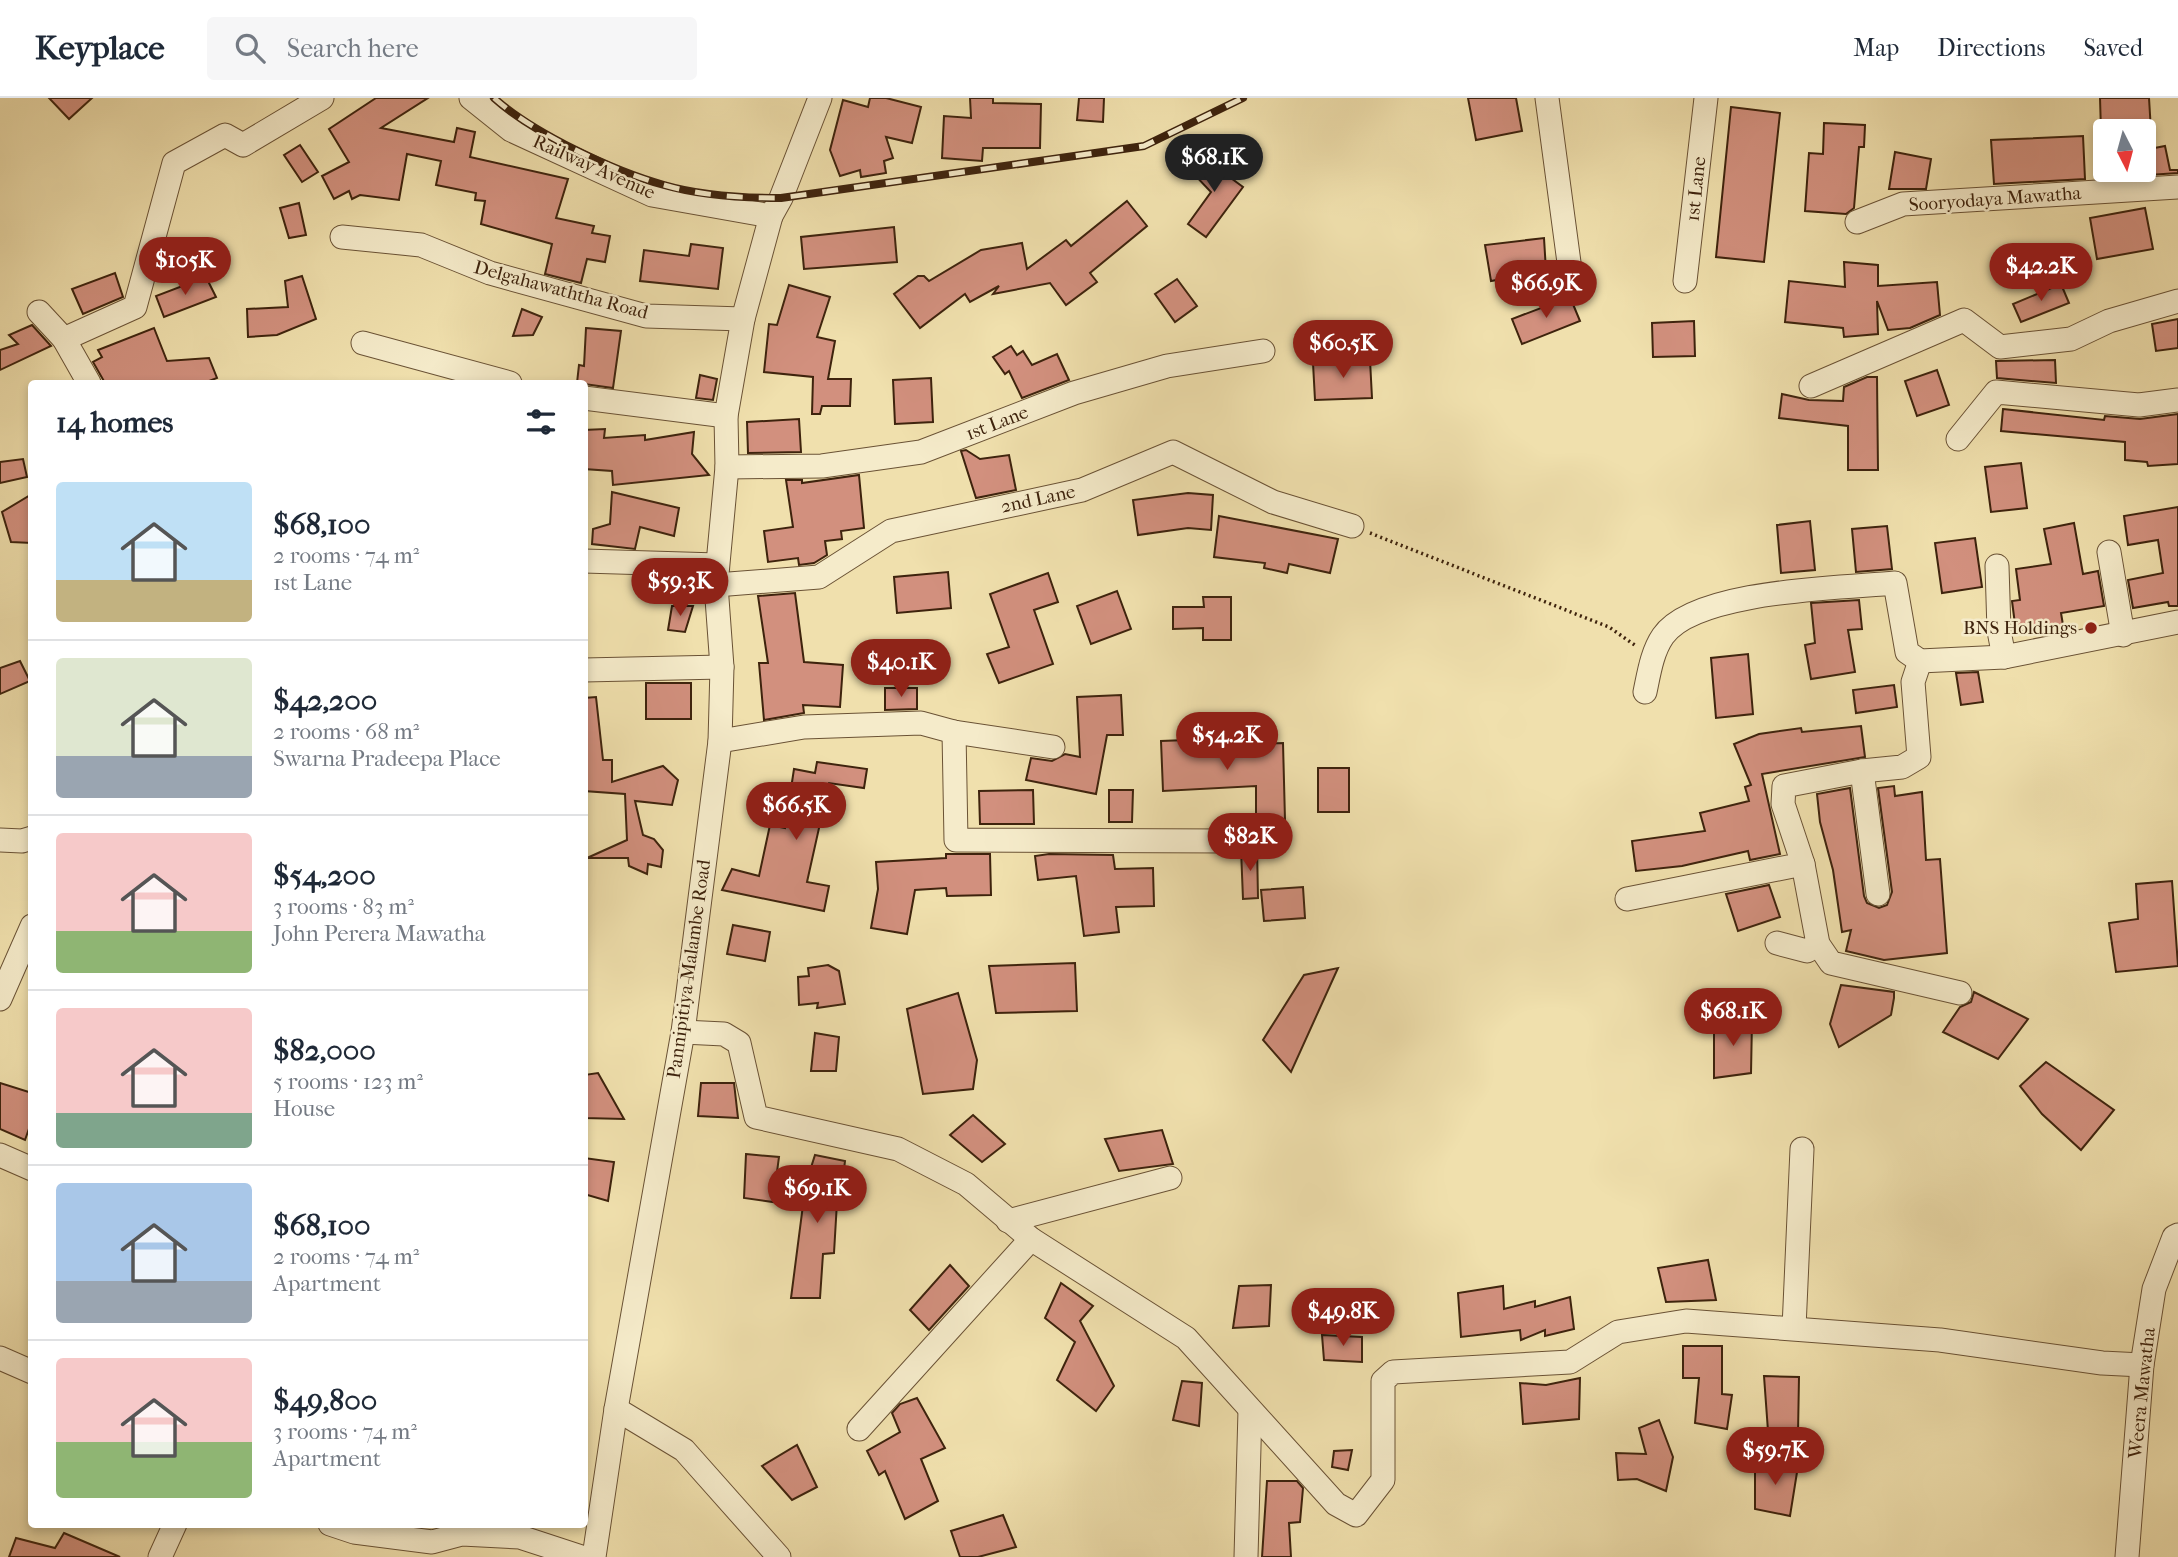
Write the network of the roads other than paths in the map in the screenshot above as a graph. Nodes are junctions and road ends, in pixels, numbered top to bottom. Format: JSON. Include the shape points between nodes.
{"nodes":[{"id":1,"x":322,"y":98,"type":"edge"},
{"id":2,"x":471,"y":98,"type":"edge"},
{"id":3,"x":820,"y":98,"type":"edge"},
{"id":4,"x":1548,"y":98,"type":"edge"},
{"id":5,"x":1706,"y":98,"type":"edge"},
{"id":6,"x":2178,"y":187,"type":"edge"},
{"id":7,"x":771,"y":216,"type":"junction"},
{"id":8,"x":1857,"y":222,"type":"dead end"},
{"id":9,"x":342,"y":237,"type":"dead end"},
{"id":10,"x":1570,"y":270,"type":"dead end"},
{"id":11,"x":1685,"y":281,"type":"dead end"},
{"id":12,"x":2178,"y":301,"type":"edge"},
{"id":13,"x":39,"y":312,"type":"dead end"},
{"id":14,"x":743,"y":319,"type":"junction"},
{"id":15,"x":64,"y":339,"type":"junction"},
{"id":16,"x":363,"y":343,"type":"dead end"},
{"id":17,"x":1263,"y":351,"type":"dead end"},
{"id":18,"x":87,"y":380,"type":"edge"},
{"id":19,"x":499,"y":380,"type":"edge"},
{"id":20,"x":1811,"y":386,"type":"dead end"},
{"id":21,"x":588,"y":399,"type":"edge"},
{"id":22,"x":2178,"y":400,"type":"edge"},
{"id":23,"x":726,"y":416,"type":"junction"},
{"id":24,"x":1958,"y":439,"type":"dead end"},
{"id":25,"x":727,"y":467,"type":"junction"},
{"id":26,"x":1352,"y":526,"type":"road end"},
{"id":27,"x":2109,"y":552,"type":"dead end"},
{"id":28,"x":588,"y":561,"type":"edge"},
{"id":29,"x":1997,"y":566,"type":"dead end"},
{"id":30,"x":717,"y":575,"type":"junction"},
{"id":31,"x":2178,"y":622,"type":"edge"},
{"id":32,"x":2123,"y":635,"type":"junction"},
{"id":33,"x":2004,"y":657,"type":"junction"},
{"id":34,"x":1920,"y":661,"type":"junction"},
{"id":35,"x":722,"y":667,"type":"junction"},
{"id":36,"x":588,"y":670,"type":"edge"},
{"id":37,"x":1644,"y":692,"type":"dead end"},
{"id":38,"x":954,"y":732,"type":"junction"},
{"id":39,"x":720,"y":741,"type":"junction"},
{"id":40,"x":1053,"y":747,"type":"dead end"},
{"id":41,"x":1862,"y":771,"type":"junction"},
{"id":42,"x":28,"y":839,"type":"edge"},
{"id":43,"x":0,"y":840,"type":"edge"},
{"id":44,"x":1230,"y":841,"type":"dead end"},
{"id":45,"x":1803,"y":863,"type":"junction"},
{"id":46,"x":1878,"y":894,"type":"dead end"},
{"id":47,"x":1627,"y":899,"type":"dead end"},
{"id":48,"x":28,"y":935,"type":"edge"},
{"id":49,"x":1777,"y":943,"type":"dead end"},
{"id":50,"x":1818,"y":944,"type":"junction"},
{"id":51,"x":1960,"y":993,"type":"dead end"},
{"id":52,"x":0,"y":999,"type":"edge"},
{"id":53,"x":683,"y":1032,"type":"junction"},
{"id":54,"x":1802,"y":1149,"type":"dead end"},
{"id":55,"x":0,"y":1155,"type":"edge"},
{"id":56,"x":28,"y":1168,"type":"edge"},
{"id":57,"x":1170,"y":1178,"type":"dead end"},
{"id":58,"x":1008,"y":1221,"type":"junction"},
{"id":59,"x":2178,"y":1235,"type":"edge"},
{"id":60,"x":1031,"y":1239,"type":"junction"},
{"id":61,"x":1794,"y":1328,"type":"junction"},
{"id":62,"x":0,"y":1358,"type":"edge"},
{"id":63,"x":2142,"y":1365,"type":"junction"},
{"id":64,"x":28,"y":1370,"type":"edge"},
{"id":65,"x":616,"y":1409,"type":"junction"},
{"id":66,"x":1250,"y":1410,"type":"junction"},
{"id":67,"x":859,"y":1429,"type":"dead end"},
{"id":68,"x":173,"y":1528,"type":"edge"},
{"id":69,"x":342,"y":1528,"type":"edge"},
{"id":70,"x":160,"y":1557,"type":"edge"},
{"id":71,"x":581,"y":1557,"type":"edge"},
{"id":72,"x":594,"y":1557,"type":"edge"},
{"id":73,"x":779,"y":1557,"type":"edge"},
{"id":74,"x":1246,"y":1557,"type":"edge"},
{"id":75,"x":2127,"y":1557,"type":"edge"}],
"edges":[{"from":1,"to":15,"type":"street","via":[[243,145],[225,135],[174,163],[135,307]]},
{"from":2,"to":7,"type":"street","name":"Railway Avenue","via":[[511,130],[652,195]]},
{"from":3,"to":7,"type":"street","name":"Pannipitiya-Malambe Road"},
{"from":4,"to":10,"type":"street"},
{"from":5,"to":11,"type":"street","name":"1st Lane"},
{"from":6,"to":8,"type":"street","name":"Sooryodaya Mawatha","via":[[1903,204]]},
{"from":7,"to":14,"type":"street","name":"Pannipitiya-Malambe Road"},
{"from":9,"to":14,"type":"street","name":"Delgahawaththa Road","via":[[421,245],[489,273],[646,316]]},
{"from":12,"to":20,"type":"street","via":[[2109,321],[2071,339],[2000,347],[1964,320]]},
{"from":13,"to":15,"type":"street"},
{"from":14,"to":23,"type":"street","name":"Pannipitiya-Malambe Road"},
{"from":15,"to":18,"type":"street"},
{"from":16,"to":19,"type":"street"},
{"from":17,"to":25,"type":"street","name":"1st Lane","via":[[1167,366],[1074,393],[921,452],[822,466]]},
{"from":21,"to":23,"type":"street"},
{"from":22,"to":24,"type":"street","via":[[2139,405],[1996,392]]},
{"from":23,"to":25,"type":"street","name":"Pannipitiya-Malambe Road"},
{"from":25,"to":30,"type":"street","name":"Pannipitiya-Malambe Road"},
{"from":26,"to":30,"type":"street","name":"2nd Lane","via":[[1273,502],[1173,452],[1082,490],[891,531],[819,577]]},
{"from":27,"to":32,"type":"street"},
{"from":28,"to":30,"type":"street","name":"2nd Lane"},
{"from":29,"to":33,"type":"street"},
{"from":30,"to":35,"type":"street","name":"Pannipitiya-Malambe Road"},
{"from":31,"to":32,"type":"street"},
{"from":32,"to":33,"type":"street"},
{"from":33,"to":34,"type":"street"},
{"from":34,"to":37,"type":"street","via":[[1907,652],[1895,583],[1727,600],[1682,620],[1664,634],[1652,657]]},
{"from":34,"to":41,"type":"street","via":[[1913,682],[1919,757],[1902,767]]},
{"from":35,"to":36,"type":"street"},
{"from":35,"to":39,"type":"street","name":"Pannipitiya-Malambe Road"},
{"from":38,"to":39,"type":"street","via":[[921,723],[804,727]]},
{"from":38,"to":40,"type":"street"},
{"from":38,"to":44,"type":"street","via":[[956,840]]},
{"from":39,"to":53,"type":"street","name":"Pannipitiya-Malambe Road"},
{"from":41,"to":45,"type":"street","via":[[1784,786],[1783,804]]},
{"from":41,"to":46,"type":"street"},
{"from":42,"to":43,"type":"street"},
{"from":45,"to":47,"type":"street"},
{"from":45,"to":50,"type":"street"},
{"from":48,"to":52,"type":"street"},
{"from":49,"to":50,"type":"street","via":[[1807,951]]},
{"from":50,"to":51,"type":"street","via":[[1831,963]]},
{"from":53,"to":58,"type":"street","via":[[724,1034],[739,1043],[756,1117],[898,1150],[966,1184]]},
{"from":53,"to":65,"type":"street","name":"Pannipitiya-Malambe Road"},
{"from":54,"to":61,"type":"street"},
{"from":55,"to":56,"type":"street"},
{"from":57,"to":58,"type":"street"},
{"from":58,"to":60,"type":"street"},
{"from":59,"to":63,"type":"street","name":"Weera Mawatha","via":[[2154,1289]]},
{"from":60,"to":66,"type":"street","via":[[1186,1338]]},
{"from":60,"to":67,"type":"street"},
{"from":61,"to":63,"type":"street","via":[[1941,1340]]},
{"from":61,"to":66,"type":"street","via":[[1686,1321],[1618,1332],[1570,1362],[1393,1373],[1383,1381],[1383,1480],[1356,1515],[1336,1504]]},
{"from":62,"to":64,"type":"street"},
{"from":63,"to":75,"type":"street","name":"Weera Mawatha"},
{"from":65,"to":72,"type":"street","name":"Pannipitiya-Malambe Road"},
{"from":65,"to":73,"type":"street","via":[[684,1450]]},
{"from":66,"to":74,"type":"street"},
{"from":68,"to":70,"type":"street"},
{"from":69,"to":71,"type":"street","via":[[432,1542],[462,1534],[520,1537]]}]}
